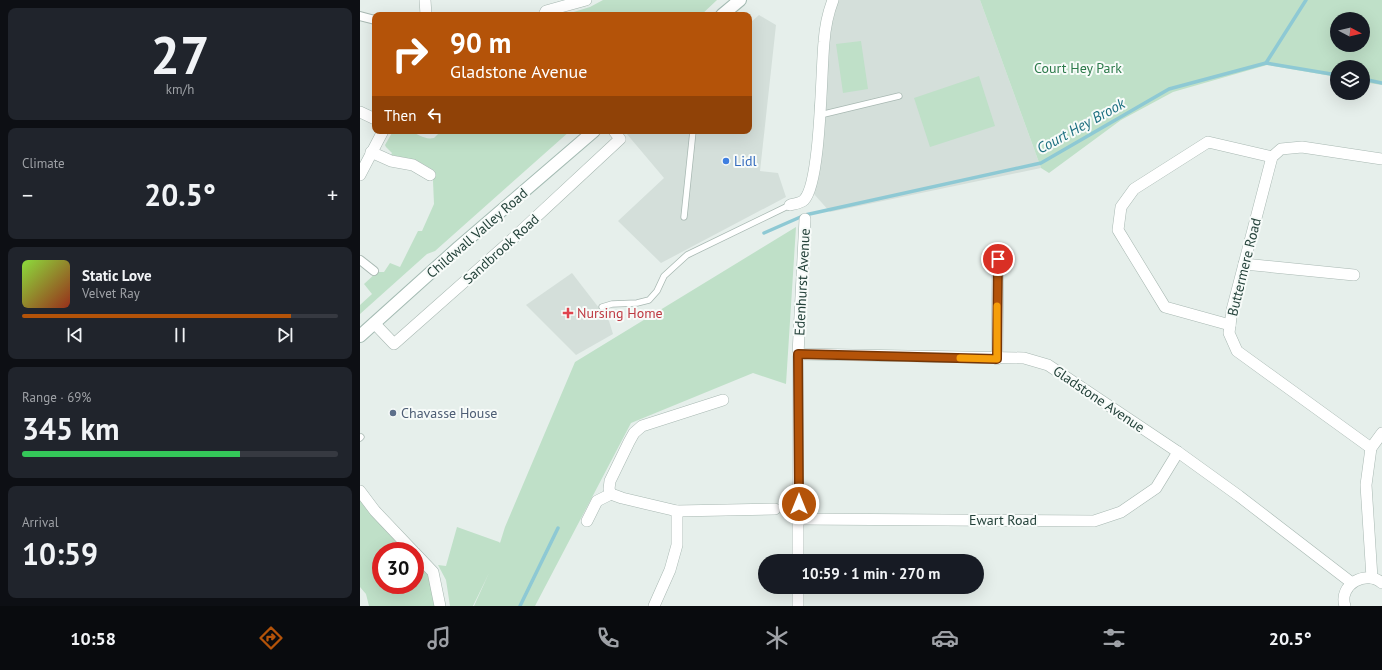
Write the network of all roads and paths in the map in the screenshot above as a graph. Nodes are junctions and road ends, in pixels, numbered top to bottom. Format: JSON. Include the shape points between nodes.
{"nodes":[{"id":1,"x":424,"y":0,"type":"edge"},
{"id":2,"x":586,"y":0,"type":"edge"},
{"id":3,"x":740,"y":0,"type":"edge"},
{"id":4,"x":833,"y":0,"type":"edge"},
{"id":5,"x":426,"y":12,"type":"edge"},
{"id":6,"x":546,"y":12,"type":"edge"},
{"id":7,"x":726,"y":12,"type":"edge"},
{"id":8,"x":360,"y":16,"type":"edge"},
{"id":9,"x":372,"y":19,"type":"edge"},
{"id":10,"x":899,"y":96,"type":"dead end"},
{"id":11,"x":360,"y":112,"type":"edge"},
{"id":12,"x":820,"y":115,"type":"junction"},
{"id":13,"x":372,"y":118,"type":"edge"},
{"id":14,"x":381,"y":134,"type":"edge"},
{"id":15,"x":591,"y":134,"type":"edge"},
{"id":16,"x":616,"y":134,"type":"edge"},
{"id":17,"x":693,"y":134,"type":"edge"},
{"id":18,"x":371,"y":152,"type":"junction"},
{"id":19,"x":1272,"y":157,"type":"junction"},
{"id":20,"x":1382,"y":159,"type":"edge"},
{"id":21,"x":360,"y":175,"type":"edge"},
{"id":22,"x":430,"y":175,"type":"dead end"},
{"id":23,"x":790,"y":205,"type":"joint"},
{"id":24,"x":684,"y":217,"type":"dead end"},
{"id":25,"x":805,"y":219,"type":"dead end"},
{"id":26,"x":998,"y":259,"type":"dead end"},
{"id":27,"x":360,"y":260,"type":"edge"},
{"id":28,"x":1244,"y":264,"type":"junction"},
{"id":29,"x":374,"y":272,"type":"dead end"},
{"id":30,"x":1354,"y":275,"type":"dead end"},
{"id":31,"x":602,"y":307,"type":"dead end"},
{"id":32,"x":374,"y":323,"type":"junction"},
{"id":33,"x":1230,"y":325,"type":"junction"},
{"id":34,"x":360,"y":336,"type":"edge"},
{"id":35,"x":798,"y":354,"type":"junction"},
{"id":36,"x":997,"y":359,"type":"junction"},
{"id":37,"x":723,"y":400,"type":"dead end"},
{"id":38,"x":1382,"y":433,"type":"edge"},
{"id":39,"x":1371,"y":448,"type":"junction"},
{"id":40,"x":1178,"y":452,"type":"junction"},
{"id":41,"x":360,"y":491,"type":"edge"},
{"id":42,"x":611,"y":494,"type":"junction"},
{"id":43,"x":775,"y":509,"type":"dead end"},
{"id":44,"x":677,"y":511,"type":"junction"},
{"id":45,"x":799,"y":519,"type":"junction"},
{"id":46,"x":587,"y":521,"type":"dead end"},
{"id":47,"x":405,"y":542,"type":"edge"},
{"id":48,"x":798,"y":554,"type":"edge"},
{"id":49,"x":424,"y":563,"type":"edge"},
{"id":50,"x":1377,"y":580,"type":"edge"},
{"id":51,"x":1352,"y":583,"type":"junction"},
{"id":52,"x":798,"y":594,"type":"edge"},
{"id":53,"x":440,"y":606,"type":"edge"},
{"id":54,"x":654,"y":606,"type":"edge"},
{"id":55,"x":798,"y":606,"type":"edge"},
{"id":56,"x":1345,"y":606,"type":"edge"}],
"edges":[{"from":1,"to":5,"type":"street"},
{"from":2,"to":6,"type":"street"},
{"from":3,"to":7,"type":"main road"},
{"from":4,"to":12,"type":"street","via":[[828,11],[824,42]]},
{"from":8,"to":9,"type":"street"},
{"from":10,"to":12,"type":"lane"},
{"from":11,"to":13,"type":"street"},
{"from":12,"to":23,"type":"street","via":[[813,180],[803,201]]},
{"from":14,"to":18,"type":"street"},
{"from":15,"to":32,"type":"main road","name":"Childwall Valley Road"},
{"from":16,"to":32,"type":"street","name":"Sandbrook Road","via":[[620,139],[394,344]]},
{"from":17,"to":24,"type":"lane"},
{"from":18,"to":21,"type":"street"},
{"from":18,"to":22,"type":"street","via":[[391,161],[413,165]]},
{"from":19,"to":20,"type":"street","via":[[1281,149],[1302,147]]},
{"from":19,"to":28,"type":"street","name":"Buttermere Road"},
{"from":19,"to":33,"type":"street","via":[[1208,142],[1134,189],[1121,207],[1118,230],[1165,307]]},
{"from":23,"to":31,"type":"lane","via":[[687,255],[664,276],[657,291],[648,300]]},
{"from":25,"to":35,"type":"street","name":"Edenhurst Avenue"},
{"from":26,"to":36,"type":"street"},
{"from":27,"to":29,"type":"street"},
{"from":28,"to":30,"type":"street"},
{"from":28,"to":33,"type":"street","name":"Buttermere Road"},
{"from":32,"to":34,"type":"main road","name":"Childwall Valley Road"},
{"from":33,"to":39,"type":"street","name":"Buttermere Road","via":[[1229,333],[1237,351]]},
{"from":35,"to":36,"type":"street","name":"Gladstone Avenue"},
{"from":35,"to":45,"type":"street","name":"Edenhurst Avenue"},
{"from":36,"to":40,"type":"street","name":"Gladstone Avenue","via":[[1024,358],[1048,365]]},
{"from":37,"to":42,"type":"street","via":[[642,426],[634,433],[610,481]]},
{"from":38,"to":39,"type":"street"},
{"from":39,"to":50,"type":"street","via":[[1366,485]]},
{"from":40,"to":45,"type":"street","name":"Ewart Road","via":[[1156,488],[1121,512],[1094,521]]},
{"from":40,"to":51,"type":"street","name":"Gladstone Avenue"},
{"from":41,"to":47,"type":"street"},
{"from":42,"to":44,"type":"street"},
{"from":42,"to":46,"type":"street","via":[[597,500]]},
{"from":43,"to":44,"type":"street"},
{"from":44,"to":54,"type":"street","via":[[677,545],[670,570]]},
{"from":45,"to":48,"type":"street","name":"Edenhurst Avenue"},
{"from":49,"to":53,"type":"street","via":[[432,572]]},
{"from":50,"to":51,"type":"street","via":[[1366,577]]},
{"from":51,"to":56,"type":"street","via":[[1344,594]]},
{"from":52,"to":55,"type":"street"}]}
